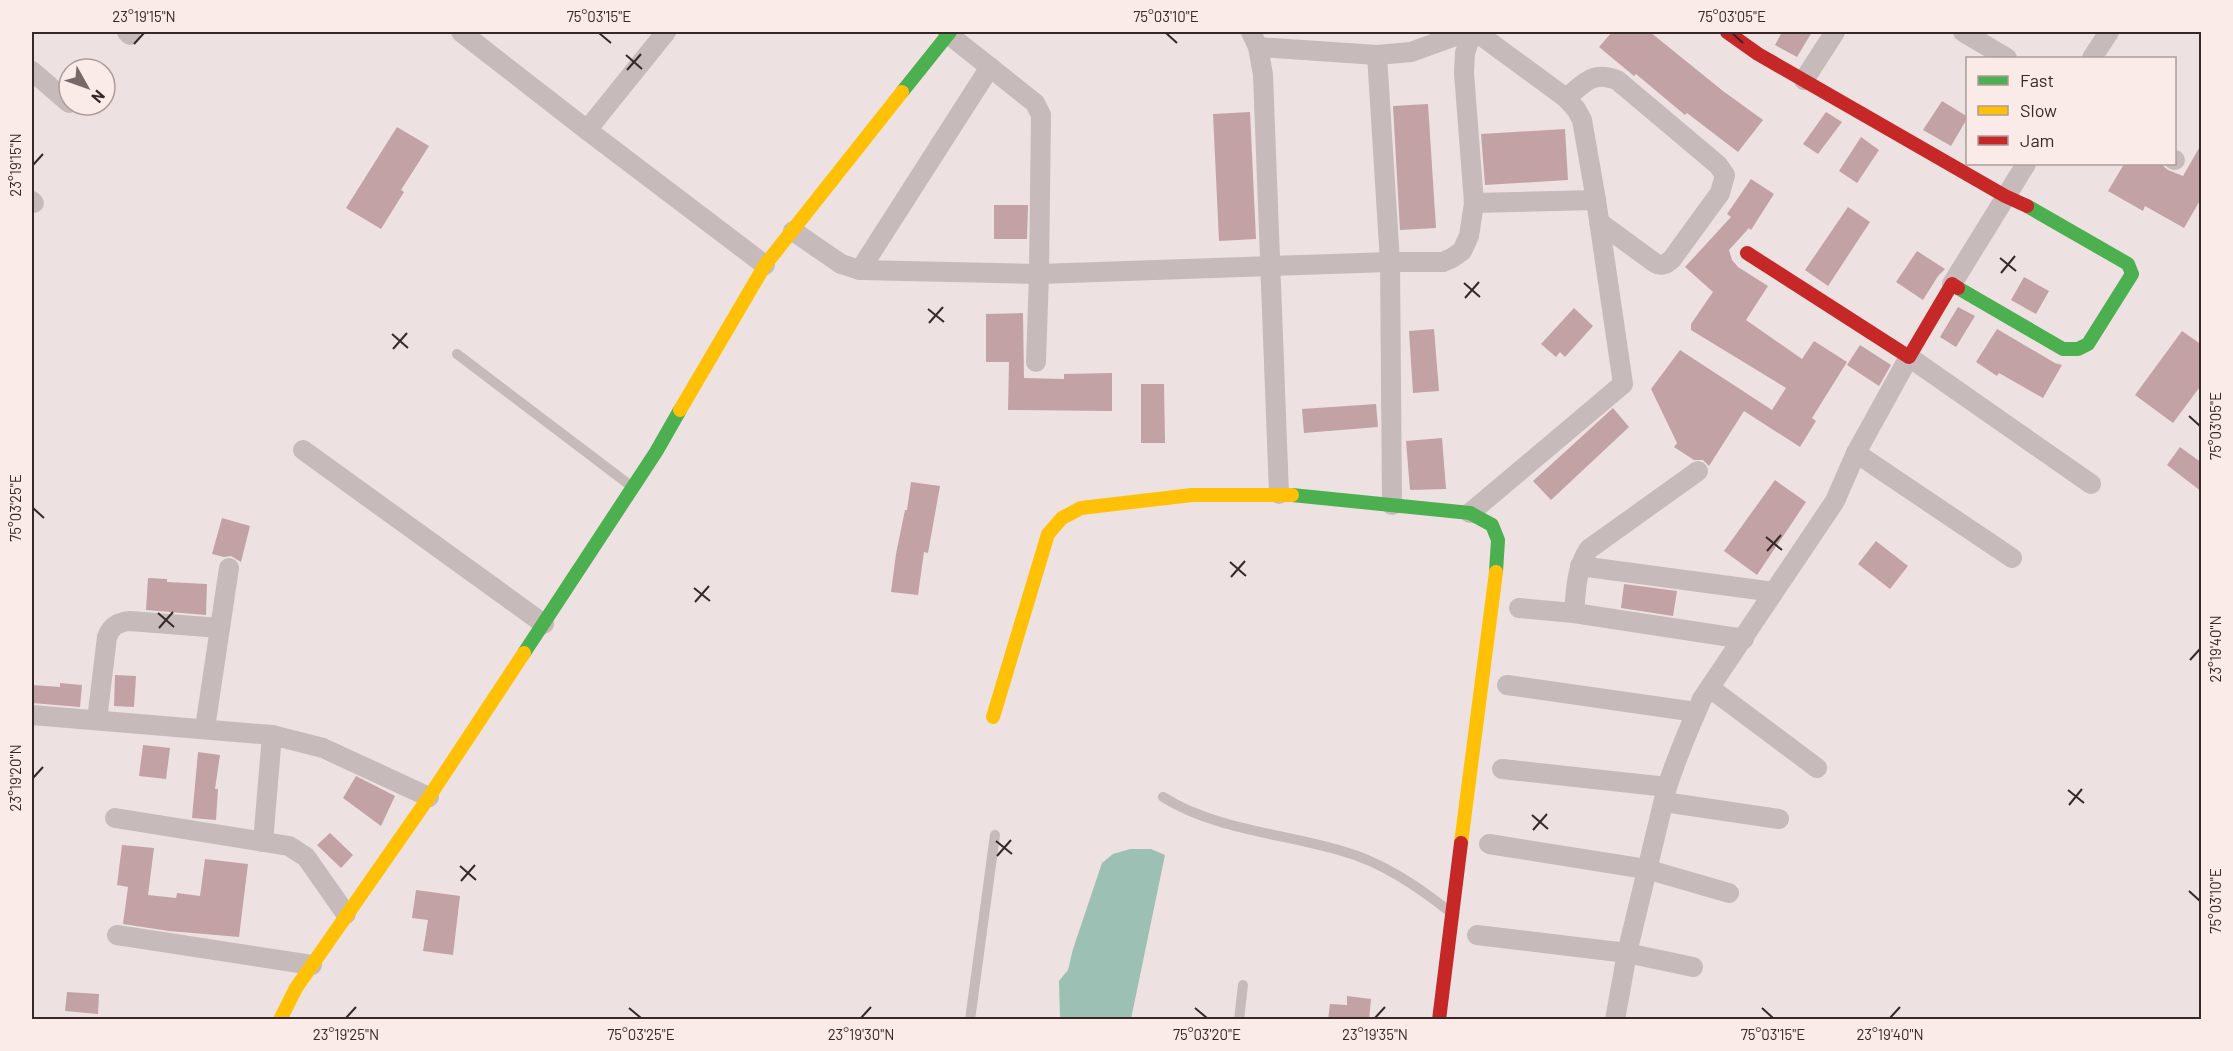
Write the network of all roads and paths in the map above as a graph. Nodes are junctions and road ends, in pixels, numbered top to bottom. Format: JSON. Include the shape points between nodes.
{"nodes":[{"id":1,"x":461,"y":32,"type":"edge"},
{"id":2,"x":666,"y":32,"type":"edge"},
{"id":3,"x":1466,"y":32,"type":"edge"},
{"id":4,"x":1474,"y":32,"type":"edge"},
{"id":5,"x":1727,"y":32,"type":"edge"},
{"id":6,"x":1835,"y":32,"type":"edge"},
{"id":7,"x":1963,"y":32,"type":"edge"},
{"id":8,"x":2109,"y":32,"type":"edge"},
{"id":9,"x":1255,"y":39,"type":"edge"},
{"id":10,"x":956,"y":40,"type":"edge"},
{"id":11,"x":1377,"y":55,"type":"junction"},
{"id":12,"x":2005,"y":57,"type":"edge"},
{"id":13,"x":2093,"y":57,"type":"edge"},
{"id":14,"x":990,"y":67,"type":"junction"},
{"id":15,"x":32,"y":71,"type":"edge"},
{"id":16,"x":1804,"y":80,"type":"junction"},
{"id":17,"x":57,"y":93,"type":"edge"},
{"id":18,"x":1566,"y":98,"type":"junction"},
{"id":19,"x":587,"y":130,"type":"junction"},
{"id":20,"x":2025,"y":165,"type":"edge"},
{"id":21,"x":2005,"y":196,"type":"junction"},
{"id":22,"x":1596,"y":200,"type":"junction"},
{"id":23,"x":1474,"y":203,"type":"junction"},
{"id":24,"x":1599,"y":222,"type":"junction"},
{"id":25,"x":793,"y":231,"type":"junction"},
{"id":26,"x":1747,"y":253,"type":"dead end"},
{"id":27,"x":1390,"y":262,"type":"junction"},
{"id":28,"x":765,"y":265,"type":"junction"},
{"id":29,"x":1271,"y":266,"type":"junction"},
{"id":30,"x":861,"y":270,"type":"junction"},
{"id":31,"x":1039,"y":274,"type":"junction"},
{"id":32,"x":1953,"y":285,"type":"junction"},
{"id":33,"x":457,"y":354,"type":"dead end"},
{"id":34,"x":1909,"y":357,"type":"junction"},
{"id":35,"x":1036,"y":362,"type":"dead end"},
{"id":36,"x":303,"y":450,"type":"dead end"},
{"id":37,"x":1856,"y":453,"type":"junction"},
{"id":38,"x":1698,"y":471,"type":"dead end"},
{"id":39,"x":2091,"y":484,"type":"dead end"},
{"id":40,"x":633,"y":488,"type":"junction"},
{"id":41,"x":1279,"y":494,"type":"junction"},
{"id":42,"x":1392,"y":505,"type":"junction"},
{"id":43,"x":1470,"y":513,"type":"junction"},
{"id":44,"x":2012,"y":558,"type":"dead end"},
{"id":45,"x":1580,"y":566,"type":"junction"},
{"id":46,"x":229,"y":568,"type":"dead end"},
{"id":47,"x":1774,"y":592,"type":"junction"},
{"id":48,"x":1519,"y":608,"type":"dead end"},
{"id":49,"x":1574,"y":613,"type":"junction"},
{"id":50,"x":544,"y":624,"type":"junction"},
{"id":51,"x":220,"y":628,"type":"junction"},
{"id":52,"x":1744,"y":639,"type":"junction"},
{"id":53,"x":1508,"y":685,"type":"dead end"},
{"id":54,"x":1710,"y":688,"type":"junction"},
{"id":55,"x":1696,"y":712,"type":"junction"},
{"id":56,"x":32,"y":715,"type":"edge"},
{"id":57,"x":993,"y":717,"type":"dead end"},
{"id":58,"x":96,"y":720,"type":"junction"},
{"id":59,"x":205,"y":728,"type":"junction"},
{"id":60,"x":272,"y":735,"type":"junction"},
{"id":61,"x":1817,"y":768,"type":"dead end"},
{"id":62,"x":1502,"y":769,"type":"dead end"},
{"id":63,"x":1666,"y":795,"type":"junction"},
{"id":64,"x":429,"y":797,"type":"junction"},
{"id":65,"x":1163,"y":797,"type":"dead end"},
{"id":66,"x":116,"y":818,"type":"dead end"},
{"id":67,"x":1779,"y":819,"type":"dead end"},
{"id":68,"x":995,"y":835,"type":"dead end"},
{"id":69,"x":263,"y":842,"type":"junction"},
{"id":70,"x":1489,"y":844,"type":"dead end"},
{"id":71,"x":1646,"y":869,"type":"junction"},
{"id":72,"x":1729,"y":893,"type":"dead end"},
{"id":73,"x":346,"y":914,"type":"junction"},
{"id":74,"x":1452,"y":914,"type":"junction"},
{"id":75,"x":117,"y":935,"type":"dead end"},
{"id":76,"x":1477,"y":935,"type":"dead end"},
{"id":77,"x":1627,"y":953,"type":"junction"},
{"id":78,"x":312,"y":965,"type":"junction"},
{"id":79,"x":1693,"y":967,"type":"dead end"},
{"id":80,"x":1243,"y":985,"type":"dead end"},
{"id":81,"x":280,"y":1020,"type":"edge"},
{"id":82,"x":970,"y":1020,"type":"edge"},
{"id":83,"x":1239,"y":1020,"type":"edge"},
{"id":84,"x":1439,"y":1020,"type":"edge"},
{"id":85,"x":1615,"y":1020,"type":"edge"}],
"edges":[{"from":1,"to":19,"type":"street"},
{"from":2,"to":19,"type":"street"},
{"from":3,"to":11,"type":"street","via":[[1411,52]]},
{"from":4,"to":18,"type":"street"},
{"from":4,"to":23,"type":"street","via":[[1465,53],[1464,73]]},
{"from":5,"to":16,"type":"street"},
{"from":6,"to":16,"type":"street"},
{"from":7,"to":12,"type":"street"},
{"from":8,"to":13,"type":"street"},
{"from":9,"to":11,"type":"street"},
{"from":9,"to":29,"type":"street","via":[[1263,75]]},
{"from":10,"to":14,"type":"street"},
{"from":10,"to":25,"type":"street"},
{"from":11,"to":27,"type":"street"},
{"from":14,"to":30,"type":"street"},
{"from":14,"to":31,"type":"street","via":[[1035,103],[1041,115]]},
{"from":15,"to":17,"type":"street"},
{"from":16,"to":21,"type":"street"},
{"from":18,"to":22,"type":"street","via":[[1582,120]]},
{"from":18,"to":24,"type":"street","via":[[1592,77],[1605,75],[1617,80],[1719,165],[1725,175],[1720,193],[1665,265],[1655,263]]},
{"from":19,"to":28,"type":"street"},
{"from":20,"to":21,"type":"street"},
{"from":21,"to":32,"type":"street"},
{"from":21,"to":32,"type":"street","via":[[2119,258],[2128,264],[2132,274],[2088,344],[2078,350],[2063,349]]},
{"from":22,"to":23,"type":"street"},
{"from":22,"to":24,"type":"street"},
{"from":23,"to":27,"type":"street","via":[[1469,236],[1462,251],[1443,262]]},
{"from":24,"to":43,"type":"street","via":[[1623,384]]},
{"from":25,"to":28,"type":"street"},
{"from":25,"to":30,"type":"street","via":[[841,264]]},
{"from":26,"to":34,"type":"street"},
{"from":27,"to":29,"type":"street"},
{"from":27,"to":42,"type":"street"},
{"from":28,"to":40,"type":"street"},
{"from":29,"to":31,"type":"street"},
{"from":29,"to":41,"type":"street"},
{"from":30,"to":31,"type":"street"},
{"from":31,"to":35,"type":"street"},
{"from":32,"to":34,"type":"street"},
{"from":33,"to":40,"type":"lane"},
{"from":34,"to":37,"type":"street"},
{"from":34,"to":39,"type":"street"},
{"from":36,"to":50,"type":"street"},
{"from":37,"to":44,"type":"street"},
{"from":37,"to":47,"type":"street","via":[[1835,501]]},
{"from":38,"to":45,"type":"street","via":[[1589,549]]},
{"from":40,"to":50,"type":"street"},
{"from":41,"to":42,"type":"street"},
{"from":41,"to":57,"type":"street","via":[[1192,495],[1081,508],[1057,521],[1048,534]]},
{"from":42,"to":43,"type":"street"},
{"from":43,"to":74,"type":"street","via":[[1492,525],[1498,555]]},
{"from":45,"to":47,"type":"street"},
{"from":45,"to":49,"type":"street"},
{"from":46,"to":51,"type":"street"},
{"from":47,"to":52,"type":"street"},
{"from":48,"to":49,"type":"street"},
{"from":49,"to":52,"type":"street"},
{"from":50,"to":64,"type":"street"},
{"from":51,"to":58,"type":"street","via":[[117,623],[107,638]]},
{"from":51,"to":59,"type":"street"},
{"from":52,"to":54,"type":"street"},
{"from":53,"to":55,"type":"street"},
{"from":54,"to":55,"type":"street"},
{"from":54,"to":61,"type":"street"},
{"from":55,"to":63,"type":"street"},
{"from":56,"to":58,"type":"street"},
{"from":58,"to":59,"type":"street"},
{"from":59,"to":60,"type":"street"},
{"from":60,"to":64,"type":"street","via":[[323,748]]},
{"from":60,"to":69,"type":"street"},
{"from":62,"to":63,"type":"street"},
{"from":63,"to":67,"type":"street"},
{"from":63,"to":71,"type":"street"},
{"from":64,"to":73,"type":"street"},
{"from":65,"to":74,"type":"lane","via":[[1193,813],[1344,851],[1416,885]]},
{"from":66,"to":69,"type":"street"},
{"from":68,"to":82,"type":"lane"},
{"from":69,"to":73,"type":"street","via":[[289,846],[306,857]]},
{"from":70,"to":71,"type":"street"},
{"from":71,"to":72,"type":"street"},
{"from":71,"to":77,"type":"street"},
{"from":73,"to":78,"type":"street"},
{"from":74,"to":84,"type":"street"},
{"from":75,"to":78,"type":"street"},
{"from":76,"to":77,"type":"street"},
{"from":77,"to":79,"type":"street"},
{"from":77,"to":85,"type":"street"},
{"from":78,"to":81,"type":"street"},
{"from":80,"to":83,"type":"lane"}]}
